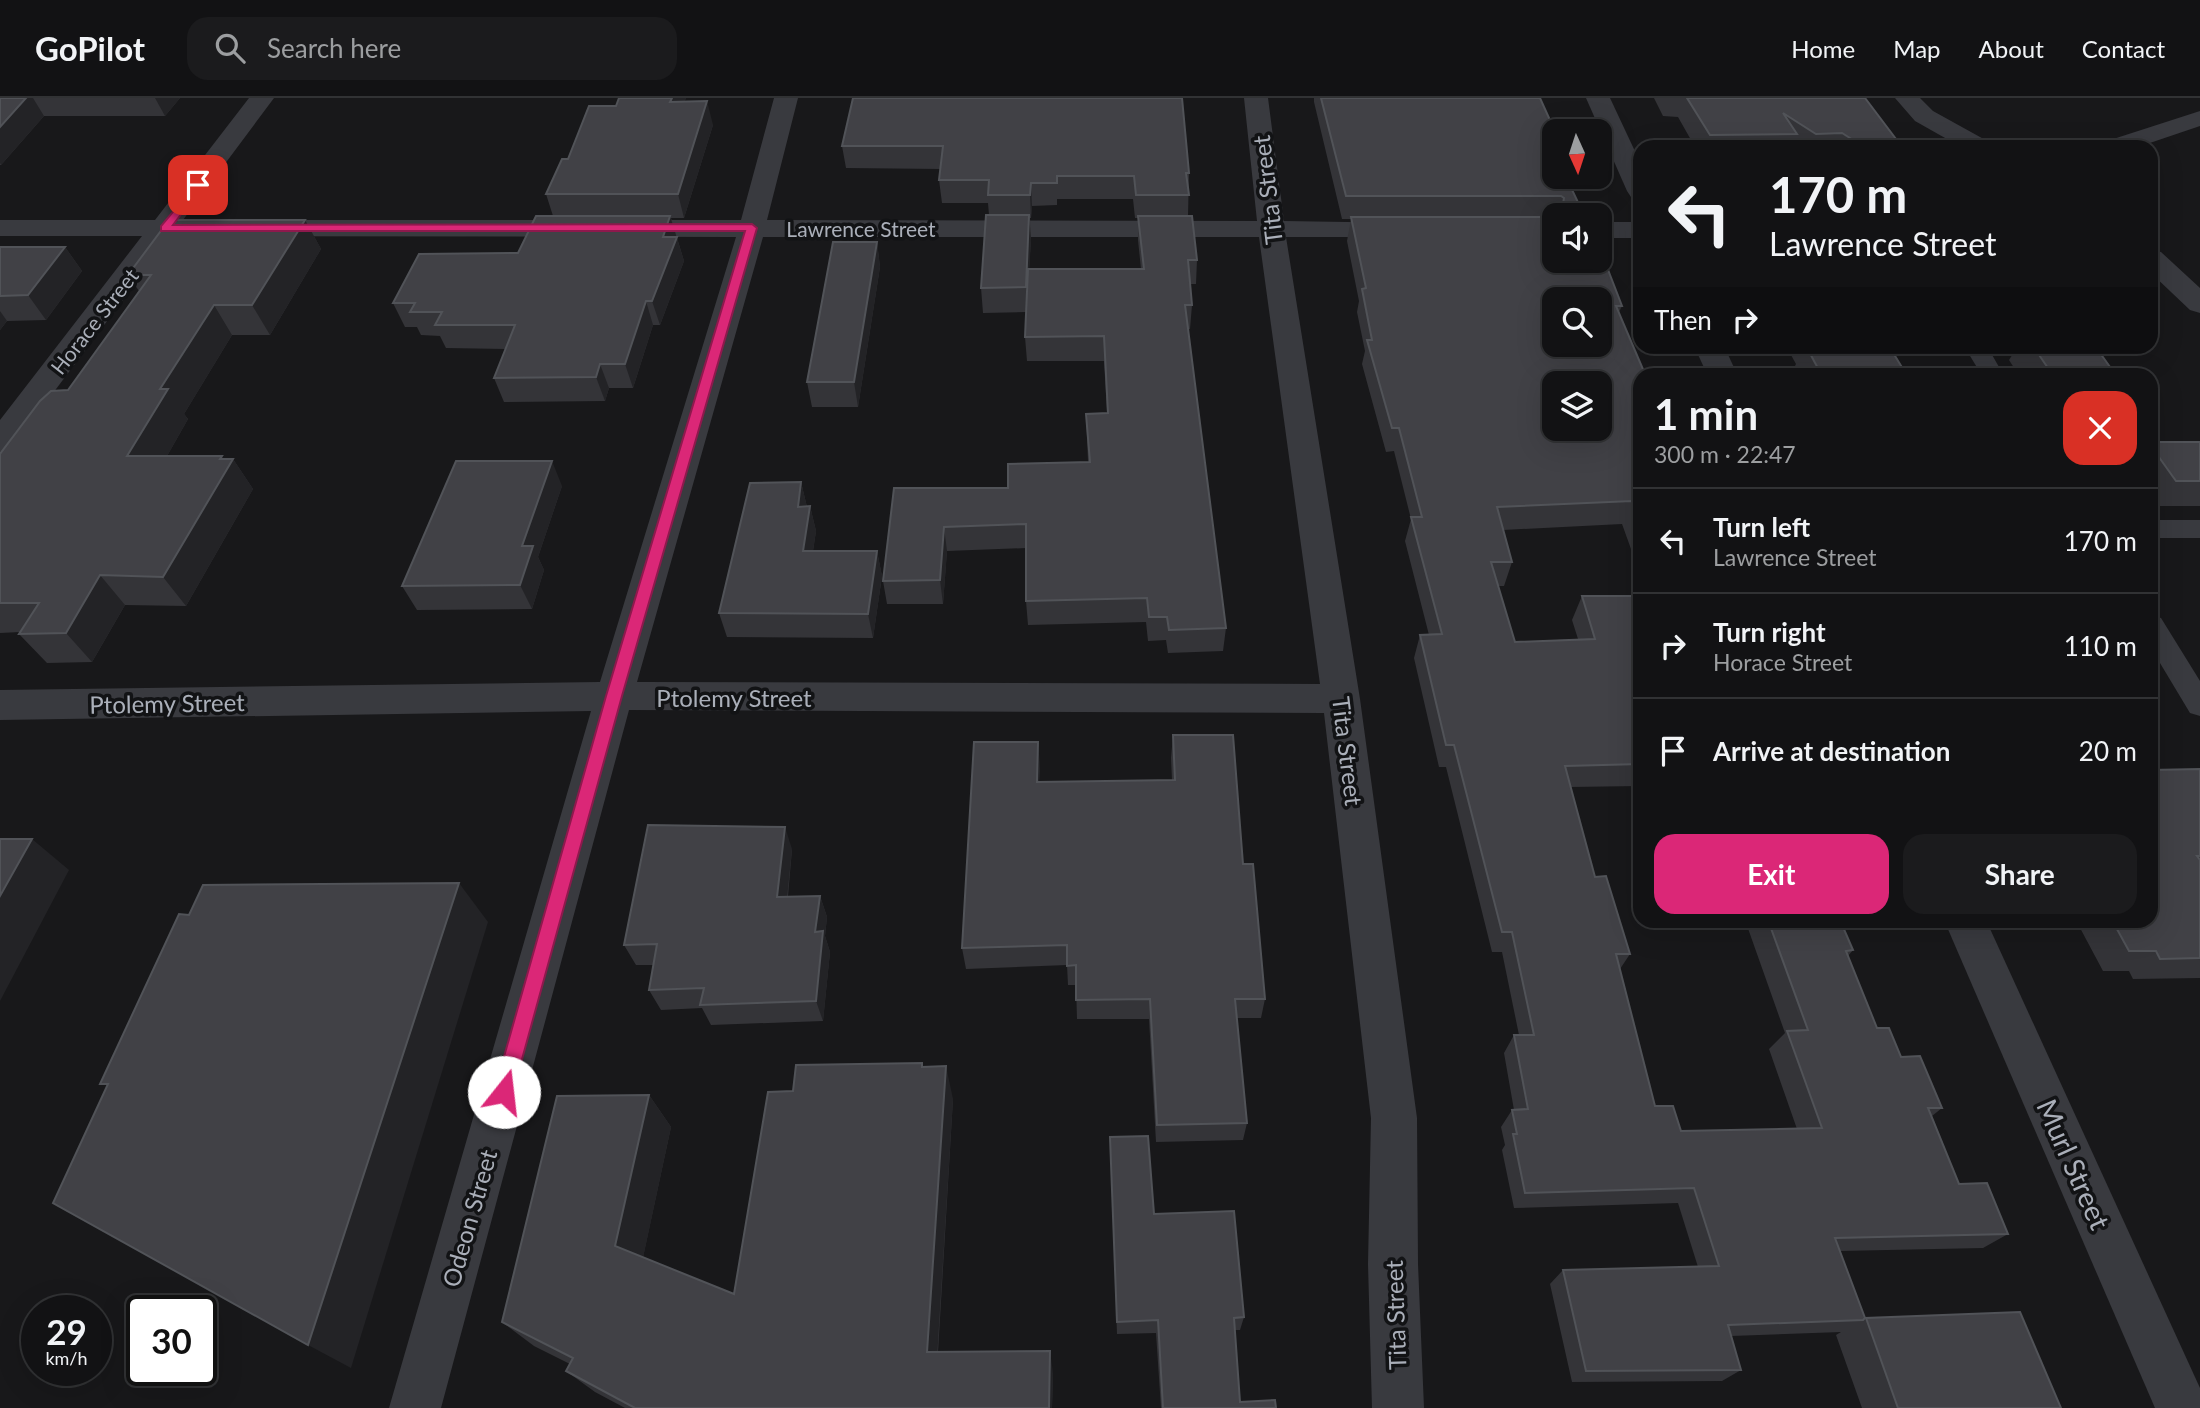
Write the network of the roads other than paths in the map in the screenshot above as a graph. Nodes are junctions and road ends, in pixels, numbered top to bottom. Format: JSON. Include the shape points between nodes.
{"nodes":[{"id":1,"x":262,"y":98,"type":"edge"},
{"id":2,"x":786,"y":98,"type":"edge"},
{"id":3,"x":1256,"y":98,"type":"edge"},
{"id":4,"x":1598,"y":98,"type":"edge"},
{"id":5,"x":1908,"y":98,"type":"edge"},
{"id":6,"x":2171,"y":98,"type":"edge"},
{"id":7,"x":2197,"y":120,"type":"edge"},
{"id":8,"x":1967,"y":140,"type":"edge"},
{"id":9,"x":2135,"y":140,"type":"edge"},
{"id":10,"x":1633,"y":176,"type":"edge"},
{"id":11,"x":0,"y":228,"type":"edge"},
{"id":12,"x":752,"y":228,"type":"junction"},
{"id":13,"x":1271,"y":228,"type":"junction"},
{"id":14,"x":165,"y":229,"type":"junction"},
{"id":15,"x":1433,"y":229,"type":"edge"},
{"id":16,"x":1612,"y":230,"type":"edge"},
{"id":17,"x":1633,"y":230,"type":"edge"},
{"id":18,"x":2158,"y":265,"type":"edge"},
{"id":19,"x":2200,"y":304,"type":"edge"},
{"id":20,"x":0,"y":442,"type":"edge"},
{"id":21,"x":2158,"y":529,"type":"edge"},
{"id":22,"x":2200,"y":529,"type":"edge"},
{"id":23,"x":2158,"y":636,"type":"edge"},
{"id":24,"x":614,"y":696,"type":"junction"},
{"id":25,"x":1341,"y":699,"type":"junction"},
{"id":26,"x":0,"y":705,"type":"edge"},
{"id":27,"x":2200,"y":705,"type":"edge"},
{"id":28,"x":1969,"y":928,"type":"edge"},
{"id":29,"x":415,"y":1408,"type":"edge"},
{"id":30,"x":1398,"y":1408,"type":"edge"},
{"id":31,"x":2182,"y":1408,"type":"edge"}],
"edges":[{"from":1,"to":14,"type":"street","name":"Horace Street"},
{"from":2,"to":12,"type":"street","name":"Odeon Street"},
{"from":3,"to":13,"type":"street","name":"Tita Street"},
{"from":4,"to":10,"type":"street"},
{"from":5,"to":8,"type":"street","via":[[1924,116]]},
{"from":6,"to":7,"type":"street"},
{"from":7,"to":9,"type":"street"},
{"from":11,"to":14,"type":"street","name":"Lawrence Street"},
{"from":12,"to":13,"type":"street","name":"Lawrence Street"},
{"from":12,"to":14,"type":"street","name":"Lawrence Street"},
{"from":12,"to":24,"type":"street","name":"Odeon Street"},
{"from":13,"to":15,"type":"street","name":"Lawrence Street"},
{"from":13,"to":25,"type":"street","name":"Tita Street"},
{"from":14,"to":20,"type":"street","name":"Horace Street"},
{"from":16,"to":17,"type":"street"},
{"from":18,"to":19,"type":"street"},
{"from":21,"to":22,"type":"lane"},
{"from":23,"to":27,"type":"lane"},
{"from":24,"to":25,"type":"street","name":"Ptolemy Street"},
{"from":24,"to":26,"type":"street","name":"Ptolemy Street"},
{"from":24,"to":29,"type":"street","name":"Odeon Street"},
{"from":25,"to":30,"type":"street","name":"Tita Street","via":[[1394,1118]]},
{"from":28,"to":31,"type":"street","name":"Murl Street"}]}
